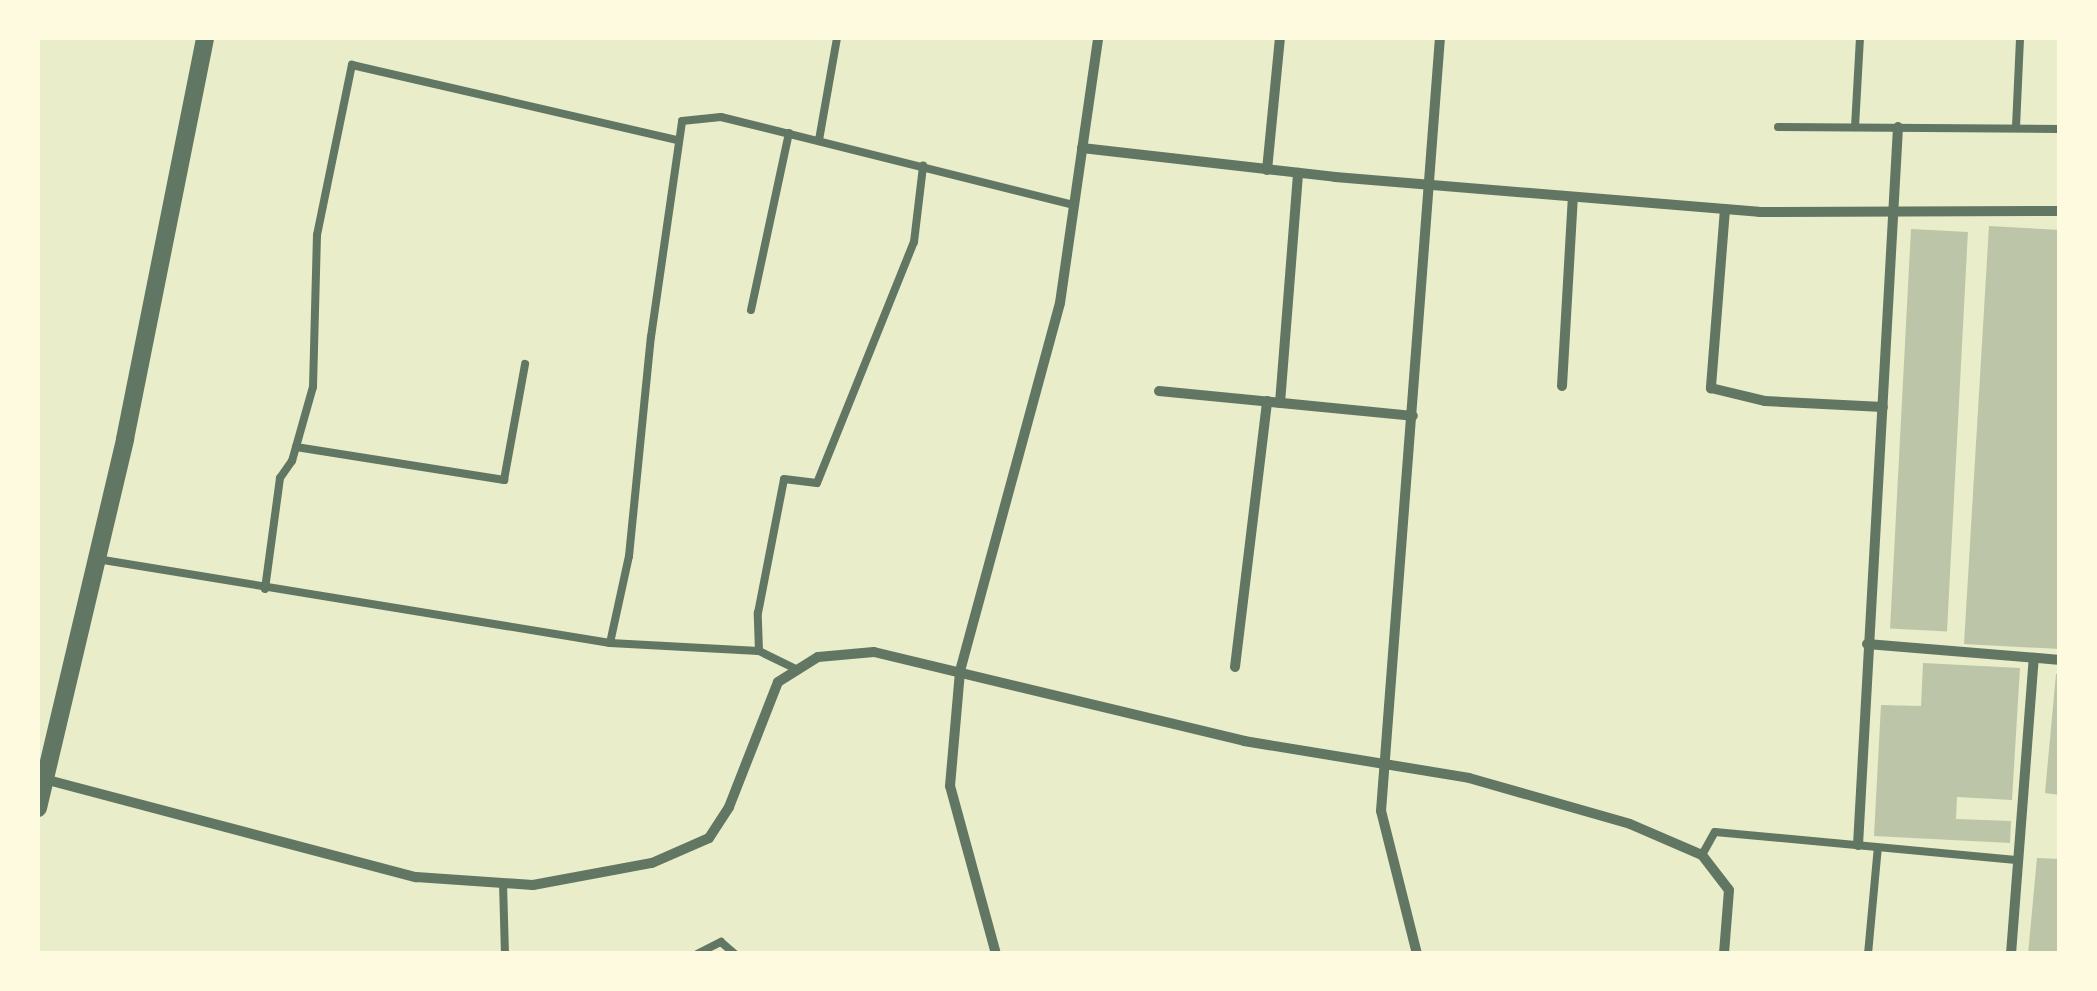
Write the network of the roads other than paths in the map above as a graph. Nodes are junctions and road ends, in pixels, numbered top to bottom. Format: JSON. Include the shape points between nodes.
{"nodes":[{"id":1,"x":204,"y":38,"type":"edge"},
{"id":2,"x":837,"y":38,"type":"edge"},
{"id":3,"x":1098,"y":38,"type":"edge"},
{"id":4,"x":1280,"y":38,"type":"edge"},
{"id":5,"x":1440,"y":38,"type":"edge"},
{"id":6,"x":1860,"y":38,"type":"edge"},
{"id":7,"x":2020,"y":38,"type":"edge"},
{"id":8,"x":1778,"y":127,"type":"dead end"},
{"id":9,"x":1855,"y":127,"type":"junction"},
{"id":10,"x":1898,"y":127,"type":"junction"},
{"id":11,"x":2016,"y":127,"type":"junction"},
{"id":12,"x":2060,"y":129,"type":"edge"},
{"id":13,"x":788,"y":133,"type":"junction"},
{"id":14,"x":678,"y":140,"type":"junction"},
{"id":15,"x":820,"y":140,"type":"junction"},
{"id":16,"x":1082,"y":148,"type":"junction"},
{"id":17,"x":923,"y":166,"type":"junction"},
{"id":18,"x":1267,"y":170,"type":"junction"},
{"id":19,"x":1298,"y":173,"type":"junction"},
{"id":20,"x":1429,"y":185,"type":"junction"},
{"id":21,"x":1573,"y":197,"type":"junction"},
{"id":22,"x":1074,"y":204,"type":"junction"},
{"id":23,"x":1724,"y":209,"type":"junction"},
{"id":24,"x":1898,"y":211,"type":"junction"},
{"id":25,"x":2060,"y":211,"type":"edge"},
{"id":26,"x":751,"y":310,"type":"dead end"},
{"id":27,"x":526,"y":364,"type":"dead end"},
{"id":28,"x":1562,"y":386,"type":"dead end"},
{"id":29,"x":1159,"y":390,"type":"dead end"},
{"id":30,"x":1267,"y":401,"type":"junction"},
{"id":31,"x":1280,"y":403,"type":"junction"},
{"id":32,"x":1884,"y":407,"type":"junction"},
{"id":33,"x":1412,"y":416,"type":"junction"},
{"id":34,"x":296,"y":447,"type":"junction"},
{"id":35,"x":97,"y":559,"type":"junction"},
{"id":36,"x":265,"y":589,"type":"junction"},
{"id":37,"x":610,"y":643,"type":"junction"},
{"id":38,"x":1867,"y":644,"type":"junction"},
{"id":39,"x":758,"y":651,"type":"junction"},
{"id":40,"x":2034,"y":658,"type":"junction"},
{"id":41,"x":2060,"y":660,"type":"edge"},
{"id":42,"x":1235,"y":667,"type":"dead end"},
{"id":43,"x":798,"y":670,"type":"junction"},
{"id":44,"x":960,"y":671,"type":"junction"},
{"id":45,"x":1388,"y":765,"type":"junction"},
{"id":46,"x":44,"y":779,"type":"junction"},
{"id":47,"x":38,"y":808,"type":"edge"},
{"id":48,"x":1858,"y":845,"type":"junction"},
{"id":49,"x":1878,"y":847,"type":"junction"},
{"id":50,"x":1702,"y":855,"type":"junction"},
{"id":51,"x":2019,"y":860,"type":"junction"},
{"id":52,"x":503,"y":883,"type":"junction"},
{"id":53,"x":505,"y":954,"type":"edge"},
{"id":54,"x":697,"y":954,"type":"edge"},
{"id":55,"x":735,"y":954,"type":"edge"},
{"id":56,"x":996,"y":954,"type":"edge"},
{"id":57,"x":1417,"y":954,"type":"edge"},
{"id":58,"x":1724,"y":954,"type":"edge"},
{"id":59,"x":1868,"y":954,"type":"edge"},
{"id":60,"x":2011,"y":954,"type":"edge"}],
"edges":[{"from":1,"to":35,"type":"street"},
{"from":2,"to":15,"type":"lane"},
{"from":3,"to":16,"type":"street"},
{"from":4,"to":18,"type":"street"},
{"from":5,"to":20,"type":"street"},
{"from":6,"to":9,"type":"lane"},
{"from":7,"to":11,"type":"lane"},
{"from":8,"to":9,"type":"lane"},
{"from":9,"to":10,"type":"lane"},
{"from":10,"to":11,"type":"lane"},
{"from":10,"to":24,"type":"street"},
{"from":11,"to":12,"type":"lane"},
{"from":13,"to":14,"type":"lane","via":[[721,117],[682,121]]},
{"from":13,"to":15,"type":"lane"},
{"from":13,"to":26,"type":"lane"},
{"from":14,"to":34,"type":"lane","via":[[352,66],[317,235],[313,388]]},
{"from":14,"to":37,"type":"lane","via":[[629,556]]},
{"from":15,"to":17,"type":"lane"},
{"from":16,"to":18,"type":"street"},
{"from":16,"to":22,"type":"street"},
{"from":17,"to":22,"type":"lane"},
{"from":17,"to":39,"type":"lane","via":[[914,242],[817,483],[784,479],[758,612]]},
{"from":18,"to":19,"type":"street"},
{"from":19,"to":20,"type":"street"},
{"from":19,"to":31,"type":"street"},
{"from":20,"to":21,"type":"street"},
{"from":20,"to":33,"type":"street"},
{"from":21,"to":23,"type":"street"},
{"from":21,"to":28,"type":"street"},
{"from":22,"to":44,"type":"street","via":[[1060,303]]},
{"from":23,"to":24,"type":"street"},
{"from":23,"to":32,"type":"street","via":[[1711,388],[1765,402]]},
{"from":24,"to":25,"type":"street"},
{"from":24,"to":32,"type":"street"},
{"from":27,"to":34,"type":"lane","via":[[504,480]]},
{"from":29,"to":30,"type":"street"},
{"from":30,"to":31,"type":"street"},
{"from":30,"to":42,"type":"street"},
{"from":31,"to":33,"type":"street"},
{"from":32,"to":38,"type":"street"},
{"from":33,"to":45,"type":"street"},
{"from":34,"to":36,"type":"lane","via":[[280,478]]},
{"from":35,"to":36,"type":"lane"},
{"from":35,"to":46,"type":"street"},
{"from":36,"to":37,"type":"lane"},
{"from":37,"to":39,"type":"lane"},
{"from":38,"to":40,"type":"street"},
{"from":38,"to":48,"type":"street"},
{"from":39,"to":43,"type":"lane"},
{"from":40,"to":41,"type":"street"},
{"from":40,"to":51,"type":"street"},
{"from":43,"to":44,"type":"street","via":[[818,658],[874,652]]},
{"from":43,"to":52,"type":"street","via":[[778,682],[729,807],[708,838],[652,863],[533,885]]},
{"from":44,"to":45,"type":"street","via":[[1244,741]]},
{"from":44,"to":56,"type":"street","via":[[950,786]]},
{"from":45,"to":50,"type":"street","via":[[1469,778],[1612,818]]},
{"from":45,"to":57,"type":"street","via":[[1382,811]]},
{"from":46,"to":47,"type":"street"},
{"from":46,"to":52,"type":"street","via":[[416,877]]},
{"from":48,"to":49,"type":"lane"},
{"from":48,"to":50,"type":"lane","via":[[1715,832]]},
{"from":49,"to":51,"type":"lane"},
{"from":49,"to":59,"type":"lane"},
{"from":50,"to":58,"type":"street","via":[[1728,890]]},
{"from":51,"to":60,"type":"street"},
{"from":52,"to":53,"type":"lane"},
{"from":54,"to":55,"type":"lane","via":[[721,942]]}]}
